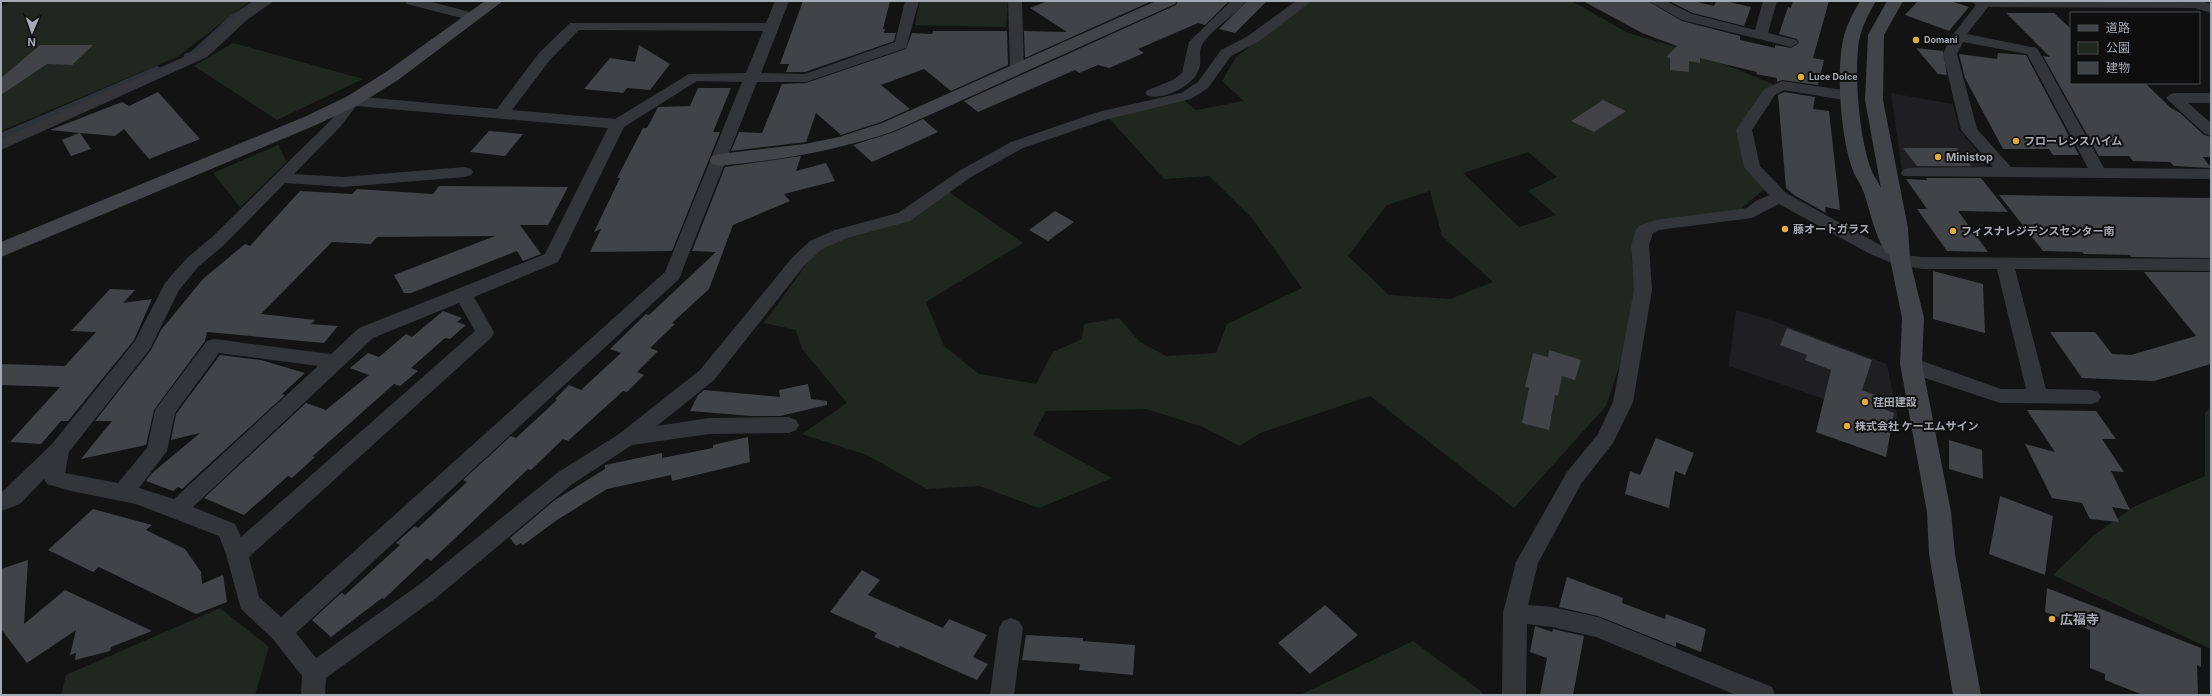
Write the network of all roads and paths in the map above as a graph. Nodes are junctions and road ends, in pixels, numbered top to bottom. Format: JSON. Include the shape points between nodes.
{"nodes":[{"id":1,"x":267,"y":1,"type":"edge"},
{"id":2,"x":412,"y":1,"type":"edge"},
{"id":3,"x":495,"y":1,"type":"edge"},
{"id":4,"x":782,"y":1,"type":"edge"},
{"id":5,"x":912,"y":1,"type":"edge"},
{"id":6,"x":1015,"y":1,"type":"edge"},
{"id":7,"x":1169,"y":1,"type":"edge"},
{"id":8,"x":1239,"y":1,"type":"edge"},
{"id":9,"x":1305,"y":1,"type":"edge"},
{"id":10,"x":1656,"y":1,"type":"edge"},
{"id":11,"x":1770,"y":1,"type":"edge"},
{"id":12,"x":1868,"y":1,"type":"edge"},
{"id":13,"x":1896,"y":1,"type":"edge"},
{"id":14,"x":1981,"y":2,"type":"edge"},
{"id":15,"x":2211,"y":9,"type":"edge"},
{"id":16,"x":473,"y":17,"type":"junction"},
{"id":17,"x":772,"y":27,"type":"junction"},
{"id":18,"x":1760,"y":35,"type":"junction"},
{"id":19,"x":1958,"y":37,"type":"junction"},
{"id":20,"x":1790,"y":43,"type":"dead end"},
{"id":21,"x":1017,"y":69,"type":"junction"},
{"id":22,"x":753,"y":77,"type":"junction"},
{"id":23,"x":1850,"y":96,"type":"junction"},
{"id":24,"x":2211,"y":98,"type":"edge"},
{"id":25,"x":352,"y":101,"type":"junction"},
{"id":26,"x":502,"y":113,"type":"junction"},
{"id":27,"x":1084,"y":121,"type":"junction"},
{"id":28,"x":618,"y":124,"type":"junction"},
{"id":29,"x":2211,"y":131,"type":"edge"},
{"id":30,"x":1,"y":145,"type":"edge"},
{"id":31,"x":720,"y":160,"type":"junction"},
{"id":32,"x":465,"y":172,"type":"dead end"},
{"id":33,"x":2006,"y":172,"type":"junction"},
{"id":34,"x":1908,"y":173,"type":"dead end"},
{"id":35,"x":2099,"y":173,"type":"junction"},
{"id":36,"x":2211,"y":174,"type":"edge"},
{"id":37,"x":281,"y":178,"type":"junction"},
{"id":38,"x":1780,"y":197,"type":"junction"},
{"id":39,"x":4,"y":242,"type":"edge"},
{"id":40,"x":1900,"y":260,"type":"junction"},
{"id":41,"x":2004,"y":263,"type":"junction"},
{"id":42,"x":2211,"y":264,"type":"edge"},
{"id":43,"x":463,"y":294,"type":"junction"},
{"id":44,"x":337,"y":362,"type":"junction"},
{"id":45,"x":1911,"y":364,"type":"junction"},
{"id":46,"x":2038,"y":396,"type":"junction"},
{"id":47,"x":2091,"y":397,"type":"dead end"},
{"id":48,"x":789,"y":425,"type":"dead end"},
{"id":49,"x":626,"y":439,"type":"junction"},
{"id":50,"x":59,"y":450,"type":"junction"},
{"id":51,"x":123,"y":492,"type":"junction"},
{"id":52,"x":1,"y":502,"type":"edge"},
{"id":53,"x":177,"y":509,"type":"junction"},
{"id":54,"x":237,"y":554,"type":"junction"},
{"id":55,"x":1515,"y":613,"type":"junction"},
{"id":56,"x":1011,"y":628,"type":"dead end"},
{"id":57,"x":281,"y":632,"type":"junction"},
{"id":58,"x":314,"y":673,"type":"junction"},
{"id":59,"x":313,"y":695,"type":"edge"},
{"id":60,"x":1002,"y":695,"type":"edge"},
{"id":61,"x":1514,"y":695,"type":"edge"},
{"id":62,"x":1763,"y":695,"type":"edge"},
{"id":63,"x":1967,"y":695,"type":"edge"}],
"edges":[{"from":1,"to":30,"type":"street","via":[[243,16],[202,54]]},
{"from":2,"to":16,"type":"street"},
{"from":3,"to":16,"type":"street"},
{"from":4,"to":17,"type":"street"},
{"from":5,"to":22,"type":"street","via":[[901,45],[806,78]]},
{"from":6,"to":21,"type":"street"},
{"from":7,"to":21,"type":"street"},
{"from":8,"to":27,"type":"street","via":[[1196,42],[1190,75],[1182,82],[1171,88],[1094,108]]},
{"from":9,"to":27,"type":"street","via":[[1253,39],[1226,53],[1203,85],[1186,96]]},
{"from":10,"to":18,"type":"street","via":[[1687,16]]},
{"from":11,"to":18,"type":"street"},
{"from":12,"to":23,"type":"street","via":[[1857,21],[1851,40]]},
{"from":13,"to":40,"type":"street","via":[[1876,36],[1874,100],[1898,228]]},
{"from":14,"to":15,"type":"street","via":[[2196,4]]},
{"from":14,"to":19,"type":"street"},
{"from":16,"to":25,"type":"street","via":[[392,76]]},
{"from":17,"to":22,"type":"street"},
{"from":17,"to":26,"type":"street","via":[[575,26],[553,45],[531,70]]},
{"from":18,"to":20,"type":"street"},
{"from":19,"to":33,"type":"street","via":[[1950,54],[1969,130]]},
{"from":19,"to":35,"type":"street","via":[[2032,51]]},
{"from":21,"to":31,"type":"street","via":[[851,141],[791,154]]},
{"from":22,"to":28,"type":"street","via":[[694,77]]},
{"from":22,"to":31,"type":"street"},
{"from":23,"to":38,"type":"street","via":[[1782,86],[1769,92],[1744,130],[1752,166]]},
{"from":23,"to":40,"type":"street","via":[[1861,167],[1874,193],[1884,234]]},
{"from":24,"to":29,"type":"street","via":[[2174,98]]},
{"from":25,"to":26,"type":"street"},
{"from":25,"to":37,"type":"street","via":[[336,123]]},
{"from":25,"to":39,"type":"street","via":[[310,121]]},
{"from":26,"to":28,"type":"street"},
{"from":27,"to":49,"type":"street","via":[[1017,145],[965,174],[904,217],[841,234],[816,245],[798,262],[707,375]]},
{"from":28,"to":43,"type":"street","via":[[552,258]]},
{"from":31,"to":57,"type":"street","via":[[673,274]]},
{"from":32,"to":37,"type":"street","via":[[343,182]]},
{"from":33,"to":34,"type":"street"},
{"from":33,"to":35,"type":"street"},
{"from":35,"to":36,"type":"street"},
{"from":37,"to":50,"type":"street","via":[[218,241],[193,262],[171,287],[143,344]]},
{"from":38,"to":40,"type":"street","via":[[1876,250]]},
{"from":38,"to":55,"type":"street","via":[[1752,212],[1655,225],[1645,230],[1640,245],[1643,290],[1623,402],[1606,438],[1574,478],[1527,562]]},
{"from":40,"to":41,"type":"street","via":[[1922,263]]},
{"from":40,"to":45,"type":"street","via":[[1913,318]]},
{"from":41,"to":42,"type":"street"},
{"from":41,"to":46,"type":"street"},
{"from":43,"to":44,"type":"street","via":[[366,333]]},
{"from":43,"to":54,"type":"street","via":[[484,332]]},
{"from":44,"to":51,"type":"street","via":[[214,346],[165,411],[157,451]]},
{"from":44,"to":53,"type":"street"},
{"from":45,"to":46,"type":"street","via":[[2000,396]]},
{"from":45,"to":63,"type":"street","via":[[1937,504],[1942,554]]},
{"from":46,"to":47,"type":"street"},
{"from":48,"to":49,"type":"street","via":[[709,426]]},
{"from":49,"to":58,"type":"street","via":[[564,479],[428,591]]},
{"from":50,"to":51,"type":"street","via":[[54,478],[73,485]]},
{"from":50,"to":52,"type":"street","via":[[12,498]]},
{"from":51,"to":53,"type":"street"},
{"from":53,"to":54,"type":"street","via":[[227,530]]},
{"from":54,"to":57,"type":"street","via":[[249,602]]},
{"from":55,"to":61,"type":"street"},
{"from":55,"to":62,"type":"street","via":[[1598,627]]},
{"from":56,"to":60,"type":"street"},
{"from":57,"to":58,"type":"street"},
{"from":58,"to":59,"type":"street"}]}
